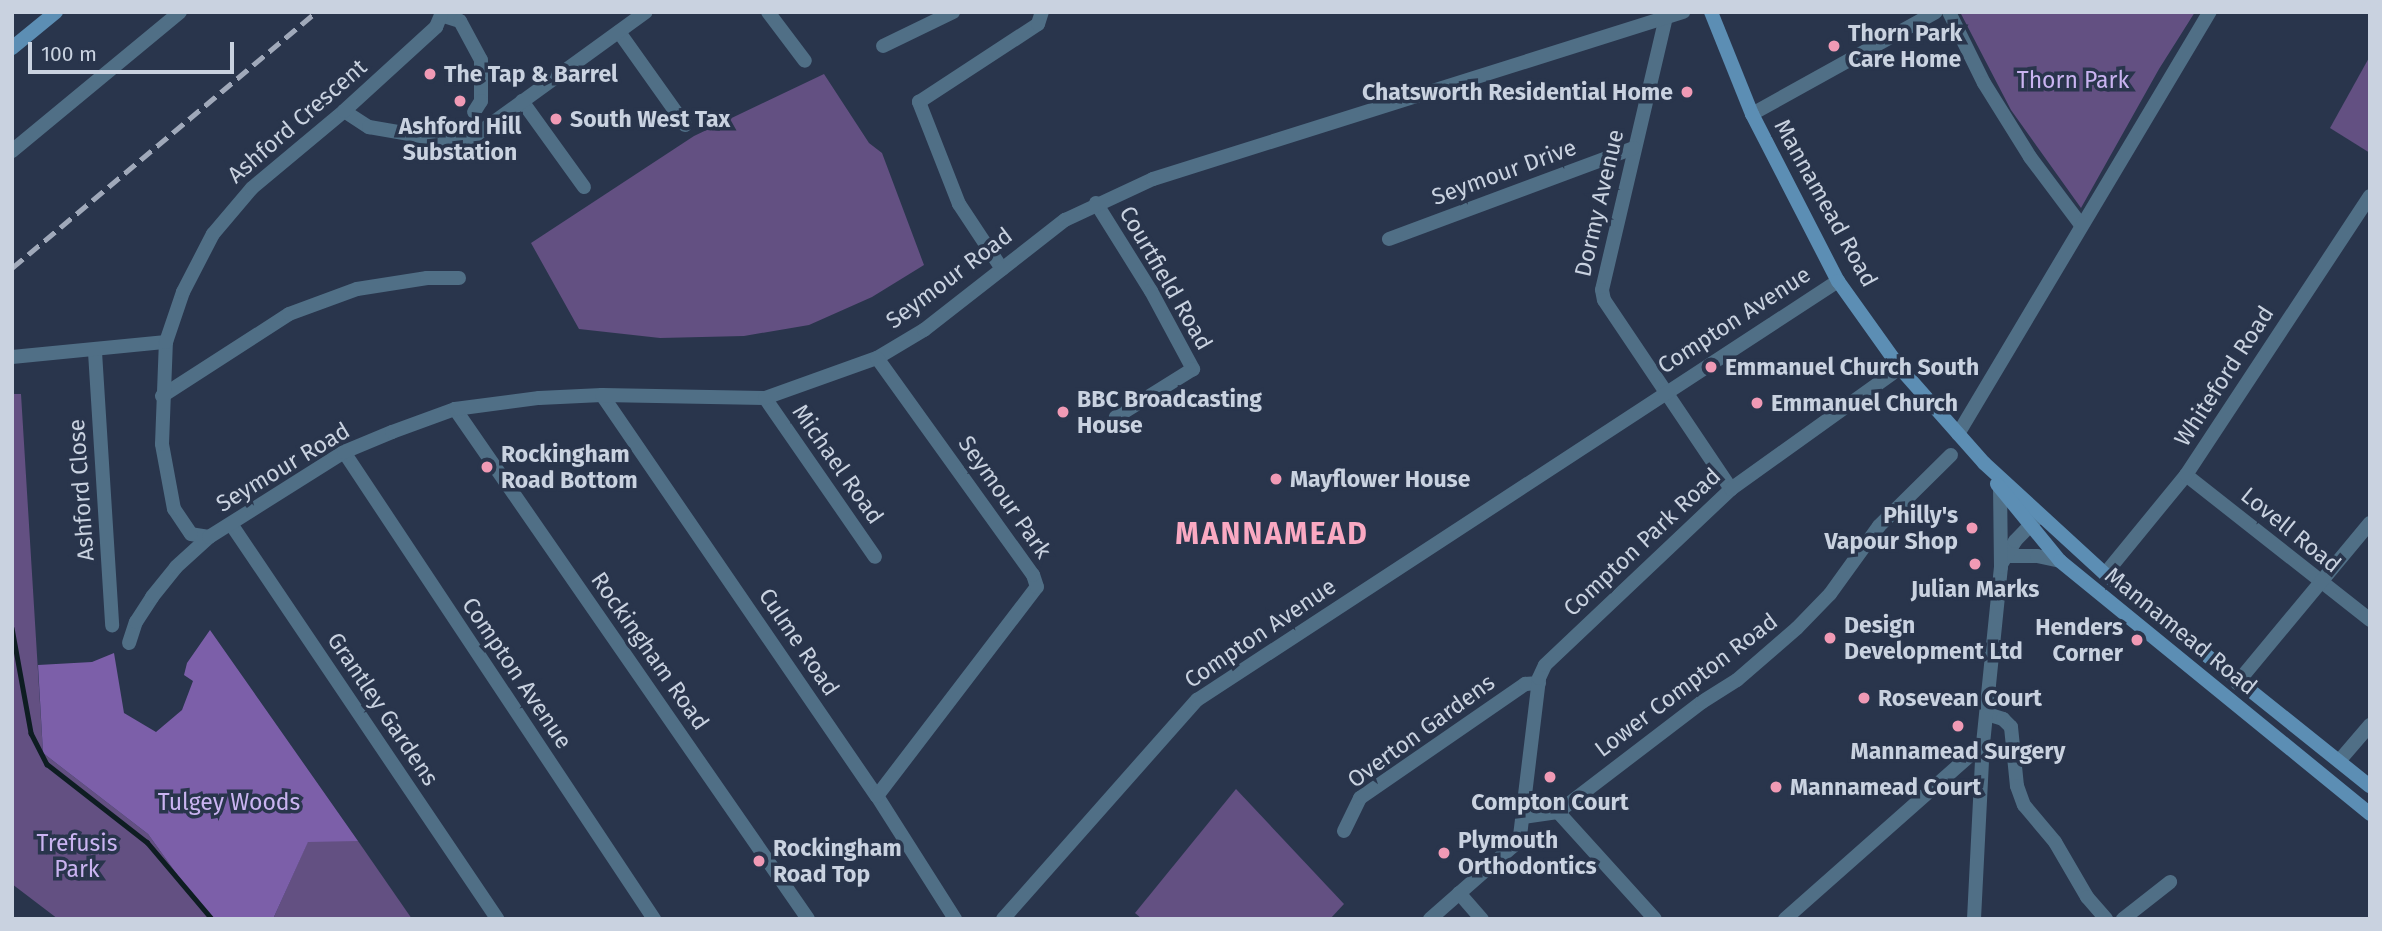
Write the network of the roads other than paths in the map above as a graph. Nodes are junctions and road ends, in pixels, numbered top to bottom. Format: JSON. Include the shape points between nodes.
{"nodes":[{"id":1,"x":56,"y":12,"type":"edge"},
{"id":2,"x":180,"y":12,"type":"edge"},
{"id":3,"x":646,"y":12,"type":"edge"},
{"id":4,"x":768,"y":12,"type":"edge"},
{"id":5,"x":953,"y":12,"type":"edge"},
{"id":6,"x":1042,"y":12,"type":"edge"},
{"id":7,"x":1683,"y":12,"type":"edge"},
{"id":8,"x":1711,"y":12,"type":"edge"},
{"id":9,"x":1936,"y":12,"type":"edge"},
{"id":10,"x":1949,"y":12,"type":"edge"},
{"id":11,"x":2210,"y":12,"type":"edge"},
{"id":12,"x":442,"y":13,"type":"edge"},
{"id":13,"x":1667,"y":17,"type":"junction"},
{"id":14,"x":620,"y":32,"type":"junction"},
{"id":15,"x":883,"y":46,"type":"dead end"},
{"id":16,"x":12,"y":48,"type":"edge"},
{"id":17,"x":805,"y":61,"type":"dead end"},
{"id":18,"x":523,"y":101,"type":"junction"},
{"id":19,"x":344,"y":111,"type":"junction"},
{"id":20,"x":474,"y":112,"type":"dead end"},
{"id":21,"x":1752,"y":114,"type":"junction"},
{"id":22,"x":685,"y":125,"type":"dead end"},
{"id":23,"x":1634,"y":148,"type":"junction"},
{"id":24,"x":12,"y":151,"type":"edge"},
{"id":25,"x":584,"y":187,"type":"dead end"},
{"id":26,"x":2370,"y":196,"type":"edge"},
{"id":27,"x":1096,"y":204,"type":"junction"},
{"id":28,"x":2081,"y":225,"type":"junction"},
{"id":29,"x":1389,"y":239,"type":"dead end"},
{"id":30,"x":1002,"y":269,"type":"junction"},
{"id":31,"x":459,"y":278,"type":"dead end"},
{"id":32,"x":1838,"y":281,"type":"junction"},
{"id":33,"x":166,"y":342,"type":"junction"},
{"id":34,"x":95,"y":352,"type":"junction"},
{"id":35,"x":12,"y":358,"type":"edge"},
{"id":36,"x":877,"y":358,"type":"junction"},
{"id":37,"x":1900,"y":368,"type":"junction"},
{"id":38,"x":1666,"y":391,"type":"junction"},
{"id":39,"x":602,"y":394,"type":"junction"},
{"id":40,"x":162,"y":396,"type":"junction"},
{"id":41,"x":765,"y":398,"type":"junction"},
{"id":42,"x":455,"y":409,"type":"junction"},
{"id":43,"x":1116,"y":417,"type":"dead end"},
{"id":44,"x":1958,"y":434,"type":"junction"},
{"id":45,"x":344,"y":452,"type":"junction"},
{"id":46,"x":1951,"y":455,"type":"dead end"},
{"id":47,"x":1984,"y":464,"type":"junction"},
{"id":48,"x":2186,"y":475,"type":"junction"},
{"id":49,"x":1731,"y":489,"type":"junction"},
{"id":50,"x":2000,"y":489,"type":"junction"},
{"id":51,"x":2040,"y":515,"type":"junction"},
{"id":52,"x":2370,"y":523,"type":"edge"},
{"id":53,"x":231,"y":524,"type":"junction"},
{"id":54,"x":2028,"y":526,"type":"junction"},
{"id":55,"x":209,"y":537,"type":"junction"},
{"id":56,"x":875,"y":557,"type":"dead end"},
{"id":57,"x":2003,"y":561,"type":"junction"},
{"id":58,"x":2060,"y":561,"type":"junction"},
{"id":59,"x":2105,"y":574,"type":"junction"},
{"id":60,"x":2321,"y":583,"type":"junction"},
{"id":61,"x":2370,"y":620,"type":"edge"},
{"id":62,"x":113,"y":625,"type":"dead end"},
{"id":63,"x":129,"y":643,"type":"dead end"},
{"id":64,"x":1539,"y":683,"type":"junction"},
{"id":65,"x":2237,"y":683,"type":"junction"},
{"id":66,"x":2226,"y":698,"type":"junction"},
{"id":67,"x":1987,"y":714,"type":"junction"},
{"id":68,"x":2370,"y":725,"type":"edge"},
{"id":69,"x":1983,"y":744,"type":"junction"},
{"id":70,"x":2339,"y":761,"type":"junction"},
{"id":71,"x":2370,"y":786,"type":"edge"},
{"id":72,"x":877,"y":796,"type":"junction"},
{"id":73,"x":1558,"y":812,"type":"junction"},
{"id":74,"x":2370,"y":814,"type":"edge"},
{"id":75,"x":1523,"y":817,"type":"junction"},
{"id":76,"x":1344,"y":831,"type":"dead end"},
{"id":77,"x":2170,"y":882,"type":"dead end"},
{"id":78,"x":1459,"y":893,"type":"junction"},
{"id":79,"x":1790,"y":917,"type":"edge"},
{"id":80,"x":497,"y":919,"type":"edge"},
{"id":81,"x":654,"y":919,"type":"edge"},
{"id":82,"x":808,"y":919,"type":"edge"},
{"id":83,"x":955,"y":919,"type":"edge"},
{"id":84,"x":1003,"y":919,"type":"edge"},
{"id":85,"x":1430,"y":919,"type":"edge"},
{"id":86,"x":1482,"y":919,"type":"edge"},
{"id":87,"x":1655,"y":919,"type":"edge"},
{"id":88,"x":1975,"y":919,"type":"edge"},
{"id":89,"x":2106,"y":919,"type":"edge"},
{"id":90,"x":2123,"y":919,"type":"edge"}],
"edges":[{"from":1,"to":16,"type":"main road"},
{"from":2,"to":24,"type":"street"},
{"from":3,"to":14,"type":"street"},
{"from":4,"to":17,"type":"street"},
{"from":5,"to":15,"type":"street"},
{"from":6,"to":30,"type":"street","via":[[1038,24],[919,102],[959,204]]},
{"from":7,"to":13,"type":"street","name":"Seymour Road"},
{"from":8,"to":21,"type":"main road","name":"Mannamead Road"},
{"from":9,"to":21,"type":"street"},
{"from":10,"to":28,"type":"street","via":[[2030,157]]},
{"from":11,"to":28,"type":"street"},
{"from":12,"to":19,"type":"street","name":"Ashford Crescent","via":[[436,27]]},
{"from":12,"to":20,"type":"street","via":[[460,21],[470,33],[481,60],[482,96]]},
{"from":13,"to":23,"type":"street","name":"Dormy Avenue"},
{"from":13,"to":27,"type":"street","name":"Seymour Road","via":[[1153,179]]},
{"from":14,"to":18,"type":"street"},
{"from":14,"to":22,"type":"street"},
{"from":18,"to":19,"type":"street","via":[[469,140],[456,142],[369,127]]},
{"from":18,"to":25,"type":"street"},
{"from":19,"to":33,"type":"street","name":"Ashford Crescent","via":[[252,188],[213,233],[183,292]]},
{"from":21,"to":32,"type":"main road","name":"Mannamead Road"},
{"from":23,"to":29,"type":"street","name":"Seymour Drive"},
{"from":23,"to":38,"type":"street","name":"Dormy Avenue","via":[[1602,290],[1604,300]]},
{"from":26,"to":48,"type":"street","name":"Whiteford Road"},
{"from":27,"to":30,"type":"street","name":"Seymour Road","via":[[1065,220]]},
{"from":27,"to":43,"type":"street","name":"Courtfield Road","via":[[1193,369]]},
{"from":28,"to":44,"type":"street"},
{"from":30,"to":36,"type":"street","name":"Seymour Road","via":[[924,330]]},
{"from":31,"to":40,"type":"street","via":[[357,289],[289,314]]},
{"from":32,"to":37,"type":"main road","name":"Mannamead Road"},
{"from":32,"to":38,"type":"street","name":"Compton Avenue"},
{"from":33,"to":34,"type":"street"},
{"from":33,"to":40,"type":"street","name":"Ashford Crescent"},
{"from":34,"to":35,"type":"street"},
{"from":34,"to":62,"type":"street","name":"Ashford Close"},
{"from":36,"to":41,"type":"street","name":"Seymour Road"},
{"from":36,"to":72,"type":"street","name":"Seymour Park","via":[[1033,575],[1037,587]]},
{"from":37,"to":44,"type":"main road","name":"Mannamead Road"},
{"from":37,"to":49,"type":"street","name":"Compton Park Road"},
{"from":38,"to":49,"type":"street","name":"Dormy Avenue"},
{"from":38,"to":84,"type":"street","name":"Compton Avenue","via":[[1197,699]]},
{"from":39,"to":41,"type":"street","name":"Seymour Road"},
{"from":39,"to":42,"type":"street","name":"Seymour Road"},
{"from":39,"to":72,"type":"street","name":"Culme Road"},
{"from":40,"to":55,"type":"street","name":"Ashford Crescent","via":[[162,444],[174,509],[191,534]]},
{"from":41,"to":56,"type":"street","name":"Michael Road"},
{"from":42,"to":45,"type":"street","name":"Seymour Road"},
{"from":42,"to":82,"type":"street","name":"Rockingham Road"},
{"from":44,"to":47,"type":"main road","name":"Mannamead Road"},
{"from":45,"to":53,"type":"street","name":"Seymour Road"},
{"from":45,"to":81,"type":"street","name":"Compton Avenue"},
{"from":46,"to":73,"type":"street","name":"Lower Compton Road","via":[[1879,526],[1830,594],[1797,628],[1737,680]]},
{"from":47,"to":50,"type":"main road","name":"Mannamead Road"},
{"from":47,"to":51,"type":"main road","name":"Mannamead Road"},
{"from":48,"to":59,"type":"street","name":"Whiteford Road"},
{"from":48,"to":60,"type":"street","name":"Lovell Road"},
{"from":49,"to":64,"type":"street","name":"Compton Park Road","via":[[1545,665]]},
{"from":50,"to":54,"type":"main road","name":"Mannamead Road"},
{"from":50,"to":57,"type":"street"},
{"from":51,"to":54,"type":"street"},
{"from":51,"to":59,"type":"main road","name":"Mannamead Road"},
{"from":52,"to":60,"type":"street"},
{"from":53,"to":55,"type":"street","name":"Seymour Road"},
{"from":53,"to":80,"type":"street","name":"Grantley Gardens"},
{"from":54,"to":57,"type":"street"},
{"from":54,"to":58,"type":"main road","name":"Mannamead Road"},
{"from":55,"to":63,"type":"street","name":"Seymour Road","via":[[152,597]]},
{"from":57,"to":58,"type":"street","via":[[2037,556]]},
{"from":57,"to":67,"type":"street"},
{"from":58,"to":66,"type":"main road","name":"Mannamead Road"},
{"from":59,"to":65,"type":"main road","name":"Mannamead Road"},
{"from":60,"to":61,"type":"street","name":"Lovell Road"},
{"from":60,"to":65,"type":"street"},
{"from":64,"to":75,"type":"street","name":"Compton Park Road"},
{"from":64,"to":76,"type":"street","name":"Overton Gardens","via":[[1525,684],[1360,798]]},
{"from":65,"to":66,"type":"main road"},
{"from":65,"to":70,"type":"main road","name":"Mannamead Road"},
{"from":66,"to":74,"type":"main road","name":"Mannamead Road"},
{"from":67,"to":69,"type":"street"},
{"from":67,"to":89,"type":"street","via":[[2011,727],[2017,786],[2024,805],[2055,842],[2087,897]]},
{"from":68,"to":70,"type":"street"},
{"from":69,"to":79,"type":"street"},
{"from":69,"to":88,"type":"street"},
{"from":70,"to":71,"type":"main road","name":"Mannamead Road"},
{"from":72,"to":83,"type":"street","name":"Culme Road"},
{"from":73,"to":75,"type":"street","name":"Lower Compton Road"},
{"from":73,"to":87,"type":"street"},
{"from":75,"to":78,"type":"street","via":[[1513,846]]},
{"from":77,"to":90,"type":"street"},
{"from":78,"to":85,"type":"street"},
{"from":78,"to":86,"type":"street"}]}
